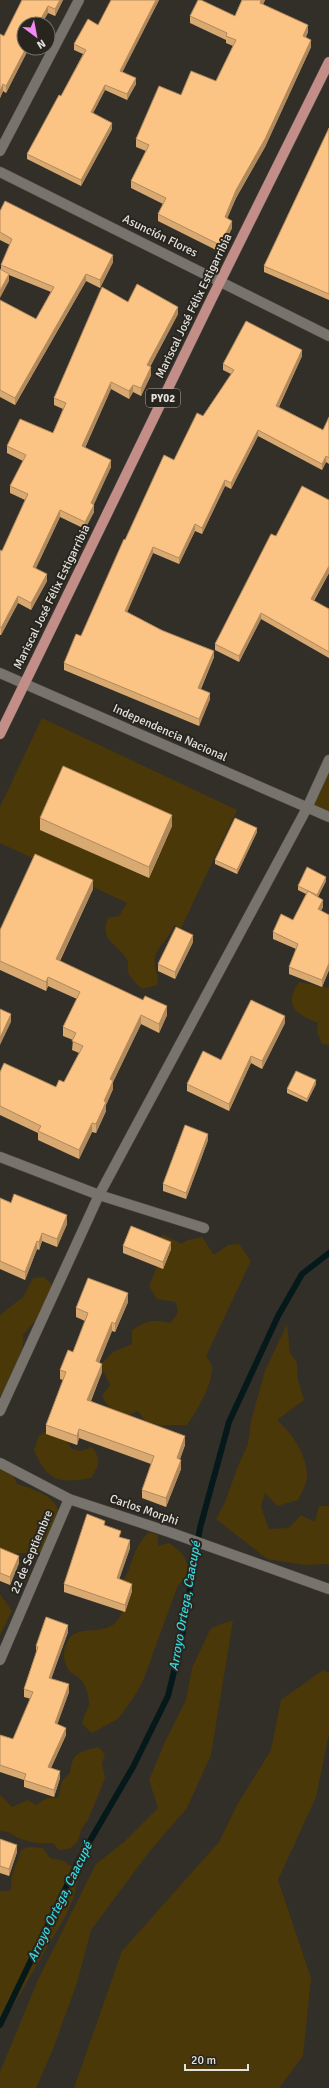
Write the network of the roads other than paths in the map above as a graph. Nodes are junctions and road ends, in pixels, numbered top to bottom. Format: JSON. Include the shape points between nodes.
{"nodes":[{"id":1,"x":79,"y":0,"type":"edge"},
{"id":2,"x":329,"y":62,"type":"edge"},
{"id":3,"x":0,"y":151,"type":"edge"},
{"id":4,"x":0,"y":172,"type":"edge"},
{"id":5,"x":220,"y":281,"type":"junction"},
{"id":6,"x":329,"y":336,"type":"edge"},
{"id":7,"x":0,"y":673,"type":"edge"},
{"id":8,"x":25,"y":684,"type":"junction"},
{"id":9,"x":0,"y":734,"type":"edge"},
{"id":10,"x":329,"y":760,"type":"edge"},
{"id":11,"x":307,"y":808,"type":"junction"},
{"id":12,"x":329,"y":817,"type":"edge"},
{"id":13,"x":0,"y":1157,"type":"edge"},
{"id":14,"x":99,"y":1195,"type":"junction"},
{"id":15,"x":204,"y":1228,"type":"dead end"},
{"id":16,"x":0,"y":1411,"type":"edge"},
{"id":17,"x":0,"y":1463,"type":"edge"},
{"id":18,"x":69,"y":1499,"type":"junction"},
{"id":19,"x":329,"y":1589,"type":"edge"},
{"id":20,"x":0,"y":1660,"type":"edge"}],
"edges":[{"from":1,"to":3,"type":"street"},
{"from":2,"to":5,"type":"main road","name":"Mariscal José Félix Estigarribia","number":"PY02"},
{"from":4,"to":5,"type":"street","name":"Asunción Flores"},
{"from":5,"to":6,"type":"street","name":"Asunción Flores"},
{"from":5,"to":8,"type":"main road","name":"Mariscal José Félix Estigarribia","number":"PY02"},
{"from":7,"to":8,"type":"street","name":"Independencia Nacional"},
{"from":8,"to":9,"type":"main road","name":"Mariscal José Félix Estigarribia","number":"PY02"},
{"from":8,"to":11,"type":"street","name":"Independencia Nacional"},
{"from":10,"to":11,"type":"street"},
{"from":11,"to":12,"type":"street","name":"Independencia Nacional"},
{"from":11,"to":14,"type":"street"},
{"from":13,"to":14,"type":"street"},
{"from":14,"to":15,"type":"street"},
{"from":14,"to":16,"type":"street"},
{"from":17,"to":18,"type":"street","name":"Carlos Morphi"},
{"from":18,"to":19,"type":"street","name":"Carlos Morphi"},
{"from":18,"to":20,"type":"street","name":"22 de Septiembre"}]}
